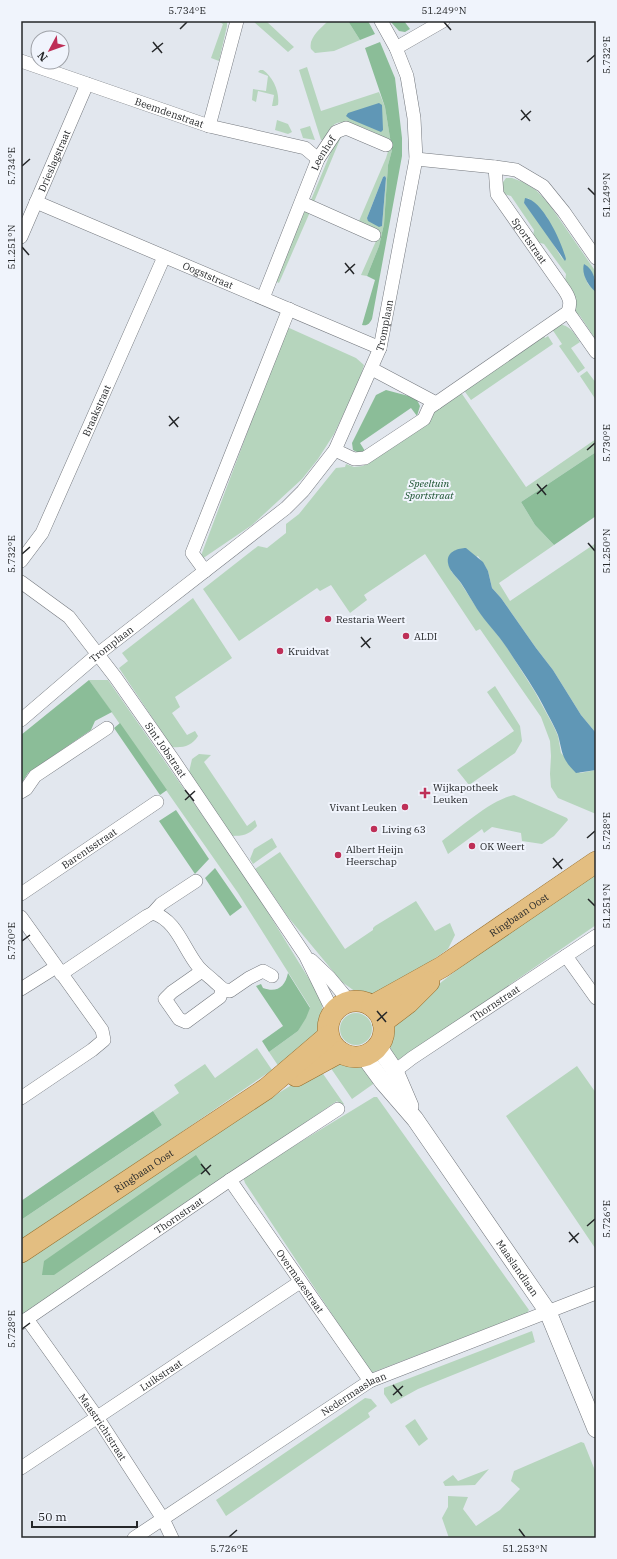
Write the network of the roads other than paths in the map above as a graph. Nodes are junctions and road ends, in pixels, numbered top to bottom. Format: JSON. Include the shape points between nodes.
{"nodes":[{"id":1,"x":237,"y":21,"type":"edge"},
{"id":2,"x":381,"y":21,"type":"edge"},
{"id":3,"x":443,"y":21,"type":"edge"},
{"id":4,"x":396,"y":48,"type":"junction"},
{"id":5,"x":21,"y":61,"type":"edge"},
{"id":6,"x":87,"y":84,"type":"junction"},
{"id":7,"x":209,"y":126,"type":"junction"},
{"id":8,"x":386,"y":145,"type":"dead end"},
{"id":9,"x":318,"y":159,"type":"junction"},
{"id":10,"x":416,"y":159,"type":"junction"},
{"id":11,"x":495,"y":167,"type":"junction"},
{"id":12,"x":36,"y":202,"type":"junction"},
{"id":13,"x":302,"y":203,"type":"junction"},
{"id":14,"x":374,"y":235,"type":"dead end"},
{"id":15,"x":21,"y":237,"type":"edge"},
{"id":16,"x":164,"y":257,"type":"junction"},
{"id":17,"x":596,"y":258,"type":"edge"},
{"id":18,"x":262,"y":298,"type":"junction"},
{"id":19,"x":289,"y":310,"type":"junction"},
{"id":20,"x":568,"y":312,"type":"junction"},
{"id":21,"x":380,"y":348,"type":"junction"},
{"id":22,"x":596,"y":352,"type":"edge"},
{"id":23,"x":372,"y":369,"type":"junction"},
{"id":24,"x":436,"y":403,"type":"junction"},
{"id":25,"x":336,"y":450,"type":"junction"},
{"id":26,"x":21,"y":561,"type":"edge"},
{"id":27,"x":205,"y":571,"type":"junction"},
{"id":28,"x":21,"y":582,"type":"edge"},
{"id":29,"x":98,"y":654,"type":"junction"},
{"id":30,"x":21,"y":720,"type":"edge"},
{"id":31,"x":107,"y":728,"type":"dead end"},
{"id":32,"x":21,"y":792,"type":"edge"},
{"id":33,"x":157,"y":802,"type":"dead end"},
{"id":34,"x":596,"y":862,"type":"edge"},
{"id":35,"x":196,"y":881,"type":"dead end"},
{"id":36,"x":21,"y":894,"type":"edge"},
{"id":37,"x":153,"y":913,"type":"junction"},
{"id":38,"x":21,"y":917,"type":"edge"},
{"id":39,"x":596,"y":936,"type":"edge"},
{"id":40,"x":305,"y":955,"type":"junction"},
{"id":41,"x":566,"y":956,"type":"junction"},
{"id":42,"x":58,"y":970,"type":"junction"},
{"id":43,"x":202,"y":971,"type":"junction"},
{"id":44,"x":272,"y":976,"type":"dead end"},
{"id":45,"x":21,"y":989,"type":"edge"},
{"id":46,"x":222,"y":990,"type":"junction"},
{"id":47,"x":596,"y":998,"type":"edge"},
{"id":48,"x":341,"y":1007,"type":"junction"},
{"id":49,"x":378,"y":1014,"type":"junction"},
{"id":50,"x":334,"y":1044,"type":"junction"},
{"id":51,"x":371,"y":1051,"type":"junction"},
{"id":52,"x":395,"y":1072,"type":"junction"},
{"id":53,"x":21,"y":1098,"type":"edge"},
{"id":54,"x":338,"y":1109,"type":"dead end"},
{"id":55,"x":415,"y":1119,"type":"junction"},
{"id":56,"x":230,"y":1180,"type":"junction"},
{"id":57,"x":21,"y":1252,"type":"edge"},
{"id":58,"x":300,"y":1282,"type":"junction"},
{"id":59,"x":596,"y":1293,"type":"edge"},
{"id":60,"x":548,"y":1312,"type":"junction"},
{"id":61,"x":24,"y":1321,"type":"edge"},
{"id":62,"x":370,"y":1381,"type":"junction"},
{"id":63,"x":97,"y":1417,"type":"junction"},
{"id":64,"x":596,"y":1430,"type":"edge"},
{"id":65,"x":21,"y":1468,"type":"edge"},
{"id":66,"x":163,"y":1519,"type":"junction"},
{"id":67,"x":134,"y":1538,"type":"edge"},
{"id":68,"x":172,"y":1538,"type":"edge"}],
"edges":[{"from":1,"to":7,"type":"street"},
{"from":2,"to":4,"type":"street","name":"Tromplaan"},
{"from":3,"to":4,"type":"street"},
{"from":4,"to":10,"type":"street","name":"Tromplaan","via":[[407,76],[414,118]]},
{"from":5,"to":6,"type":"street","name":"Beemdenstraat"},
{"from":6,"to":7,"type":"street","name":"Beemdenstraat"},
{"from":6,"to":12,"type":"street","name":"Drieslagstraat"},
{"from":7,"to":9,"type":"street","name":"Beemdenstraat","via":[[305,148]]},
{"from":8,"to":9,"type":"street","name":"Leenhof","via":[[346,128],[336,132]]},
{"from":9,"to":13,"type":"street","name":"Leenhof"},
{"from":10,"to":11,"type":"street"},
{"from":10,"to":21,"type":"street","name":"Tromplaan"},
{"from":11,"to":17,"type":"street","via":[[516,170],[543,186]]},
{"from":11,"to":20,"type":"street","name":"Sportstraat","via":[[497,194],[565,291],[570,304]]},
{"from":12,"to":15,"type":"street","name":"Drieslagstraat"},
{"from":12,"to":16,"type":"street","name":"Oogststraat"},
{"from":13,"to":14,"type":"street"},
{"from":13,"to":18,"type":"street","name":"Leenhof"},
{"from":16,"to":18,"type":"street","name":"Oogststraat"},
{"from":16,"to":26,"type":"street","name":"Braakstraat","via":[[42,533]]},
{"from":18,"to":19,"type":"street","name":"Oogststraat"},
{"from":19,"to":21,"type":"street","name":"Oogststraat"},
{"from":19,"to":27,"type":"street","via":[[192,553]]},
{"from":20,"to":22,"type":"street","name":"Sportstraat"},
{"from":20,"to":24,"type":"street"},
{"from":21,"to":23,"type":"street","name":"Tromplaan"},
{"from":23,"to":24,"type":"street"},
{"from":23,"to":25,"type":"street","name":"Tromplaan"},
{"from":24,"to":25,"type":"street","via":[[429,408],[424,419],[365,458],[354,459]]},
{"from":25,"to":27,"type":"street","name":"Tromplaan","via":[[286,508]]},
{"from":27,"to":29,"type":"street","name":"Tromplaan"},
{"from":28,"to":29,"type":"street","name":"Sint Jobstraat","via":[[69,618]]},
{"from":29,"to":30,"type":"street","name":"Tromplaan"},
{"from":29,"to":40,"type":"street","name":"Sint Jobstraat"},
{"from":31,"to":32,"type":"street","via":[[35,776]]},
{"from":33,"to":36,"type":"street","name":"Barentsstraat"},
{"from":34,"to":49,"type":"main road","name":"Ringbaan Oost","via":[[442,968],[408,1003]]},
{"from":35,"to":37,"type":"street"},
{"from":37,"to":42,"type":"street"},
{"from":37,"to":43,"type":"street","via":[[168,921]]},
{"from":38,"to":42,"type":"street"},
{"from":39,"to":41,"type":"street","name":"Thornstraat"},
{"from":40,"to":48,"type":"street","name":"Sint Jobstraat"},
{"from":40,"to":48,"type":"street","name":"Sint Jobstraat","via":[[333,982]]},
{"from":41,"to":47,"type":"street"},
{"from":41,"to":52,"type":"street","name":"Thornstraat","via":[[412,1058]]},
{"from":42,"to":45,"type":"street"},
{"from":42,"to":53,"type":"street","via":[[102,1030],[104,1040]]},
{"from":43,"to":46,"type":"street"},
{"from":43,"to":46,"type":"street","via":[[165,999],[179,1019],[186,1022],[220,997]]},
{"from":44,"to":46,"type":"street","via":[[262,971],[230,991]]},
{"from":48,"to":49,"type":"main road","via":[[361,1002]]},
{"from":48,"to":50,"type":"main road","via":[[329,1019],[328,1027]]},
{"from":49,"to":51,"type":"main road","via":[[384,1031],[382,1039]]},
{"from":50,"to":51,"type":"main road","via":[[347,1056],[356,1057]]},
{"from":50,"to":57,"type":"main road","name":"Ringbaan Oost","via":[[302,1073],[266,1089]]},
{"from":51,"to":52,"type":"street","name":"Maaslandlaan"},
{"from":51,"to":55,"type":"street","name":"Maaslandlaan","via":[[383,1082]]},
{"from":52,"to":55,"type":"street","name":"Maaslandlaan"},
{"from":54,"to":56,"type":"street","name":"Thornstraat"},
{"from":55,"to":60,"type":"street","name":"Maaslandlaan"},
{"from":56,"to":58,"type":"street","name":"Overmazestraat"},
{"from":56,"to":61,"type":"street","name":"Thornstraat"},
{"from":58,"to":62,"type":"street","name":"Overmazestraat"},
{"from":58,"to":63,"type":"street","name":"Luikstraat"},
{"from":59,"to":60,"type":"street","name":"Nedermaaslaan"},
{"from":60,"to":62,"type":"street","name":"Nedermaaslaan"},
{"from":60,"to":64,"type":"street","name":"Maaslandlaan"},
{"from":61,"to":63,"type":"street","name":"Maastrichtstraat"},
{"from":62,"to":66,"type":"street","name":"Nedermaaslaan"},
{"from":63,"to":65,"type":"street","name":"Luikstraat"},
{"from":63,"to":66,"type":"street","name":"Maastrichtstraat"},
{"from":66,"to":67,"type":"street","name":"Nedermaaslaan"},
{"from":66,"to":68,"type":"street","name":"Maastrichtstraat"}]}
